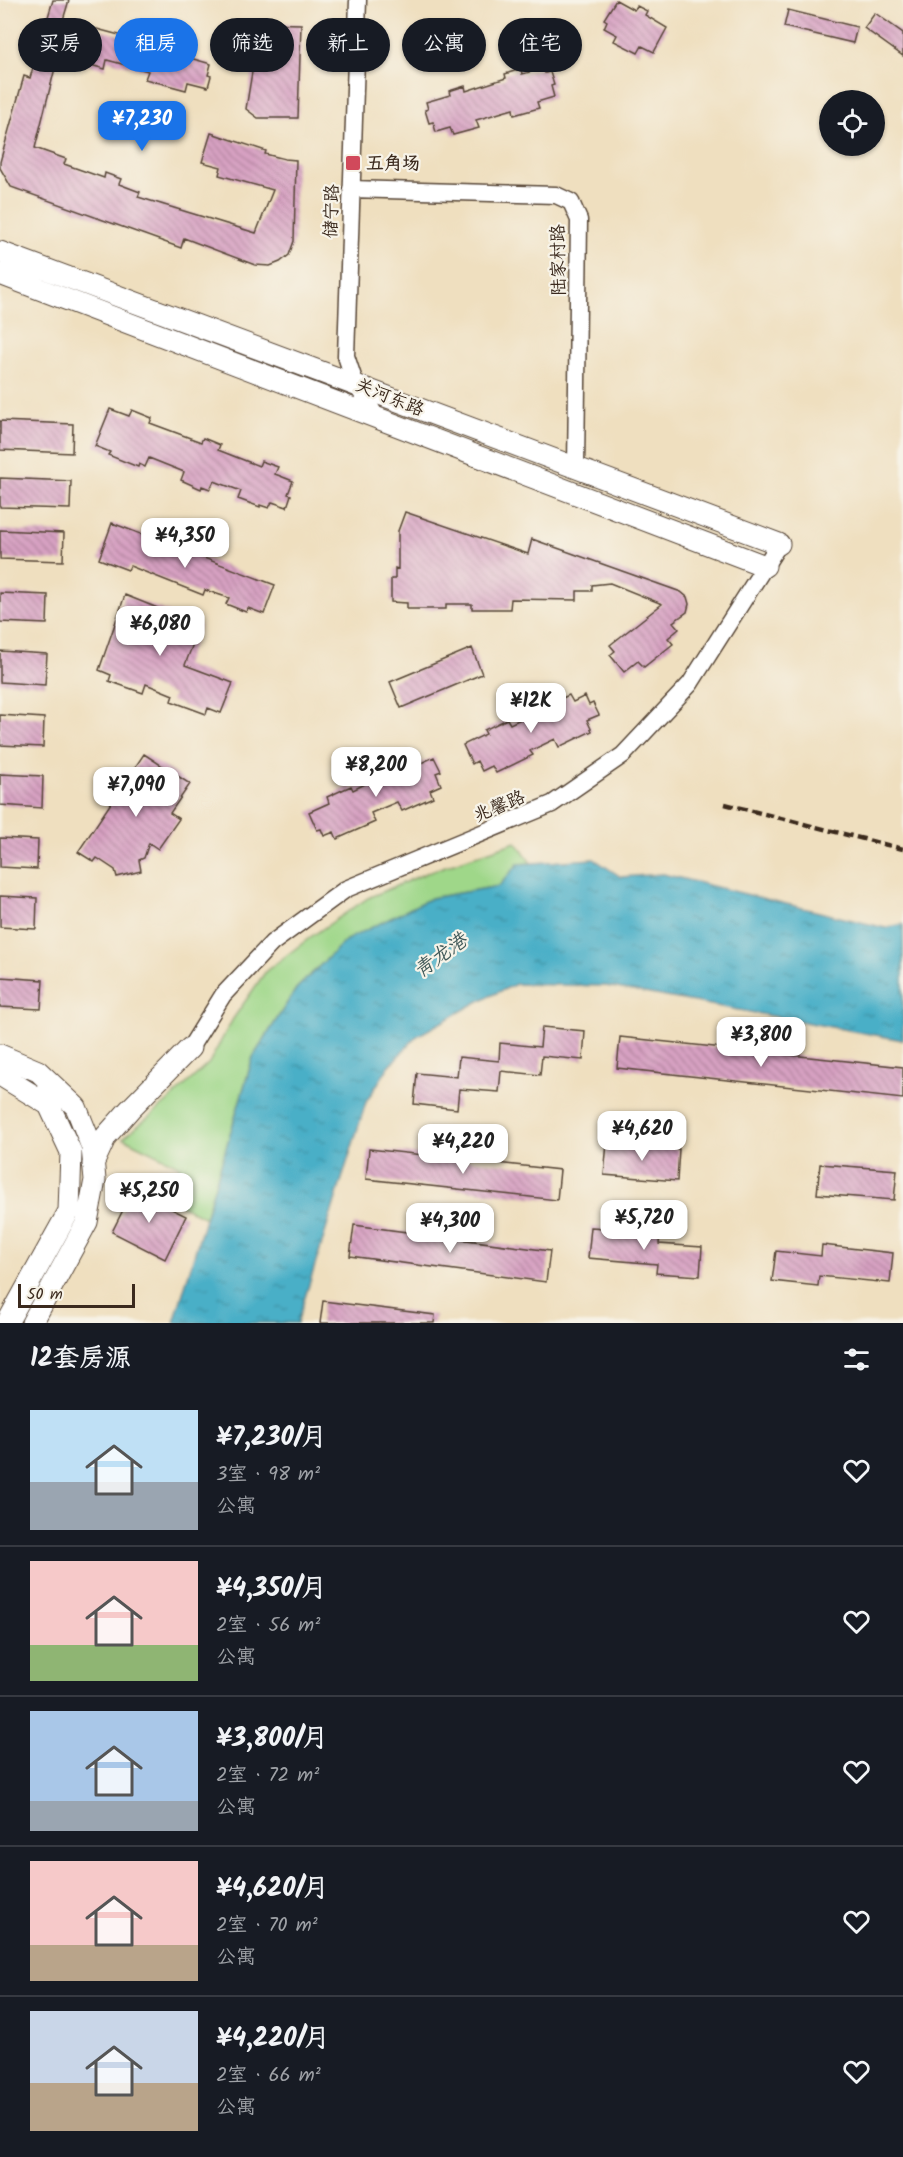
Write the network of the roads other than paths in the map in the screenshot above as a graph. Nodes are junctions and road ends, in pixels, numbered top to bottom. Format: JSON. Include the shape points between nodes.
{"nodes":[{"id":1,"x":358,"y":0,"type":"edge"},
{"id":2,"x":351,"y":189,"type":"junction"},
{"id":3,"x":0,"y":252,"type":"edge"},
{"id":4,"x":0,"y":274,"type":"edge"},
{"id":5,"x":355,"y":383,"type":"junction"},
{"id":6,"x":376,"y":416,"type":"junction"},
{"id":7,"x":576,"y":468,"type":"junction"},
{"id":8,"x":779,"y":544,"type":"joint"},
{"id":9,"x":765,"y":566,"type":"junction"},
{"id":10,"x":190,"y":1048,"type":"joint"},
{"id":11,"x":0,"y":1055,"type":"edge"},
{"id":12,"x":0,"y":1075,"type":"edge"},
{"id":13,"x":93,"y":1165,"type":"junction"},
{"id":14,"x":7,"y":1323,"type":"edge"},
{"id":15,"x":32,"y":1323,"type":"edge"}],
"edges":[{"from":1,"to":2,"type":"street","name":"储宁路"},
{"from":2,"to":5,"type":"street","name":"储宁路","via":[[346,356]]},
{"from":2,"to":7,"type":"street","name":"陆家村路","via":[[556,195],[571,202],[579,220]]},
{"from":3,"to":5,"type":"main road","name":"关河东路"},
{"from":4,"to":6,"type":"main road","name":"关河东路"},
{"from":5,"to":6,"type":"street","name":"储宁路"},
{"from":5,"to":7,"type":"main road","name":"关河东路"},
{"from":6,"to":9,"type":"main road","name":"关河东路"},
{"from":7,"to":8,"type":"main road","name":"关河东路"},
{"from":8,"to":9,"type":"street","name":"兆馨路"},
{"from":9,"to":10,"type":"street","name":"兆馨路","via":[[690,684],[622,755],[552,804],[346,889],[272,943],[223,995]]},
{"from":10,"to":13,"type":"main road","via":[[106,1136]]},
{"from":11,"to":13,"type":"main road","via":[[38,1071],[76,1107],[92,1147]]},
{"from":12,"to":14,"type":"main road","via":[[49,1105],[71,1152],[69,1211]]},
{"from":13,"to":15,"type":"main road","via":[[95,1180],[87,1222]]}]}
